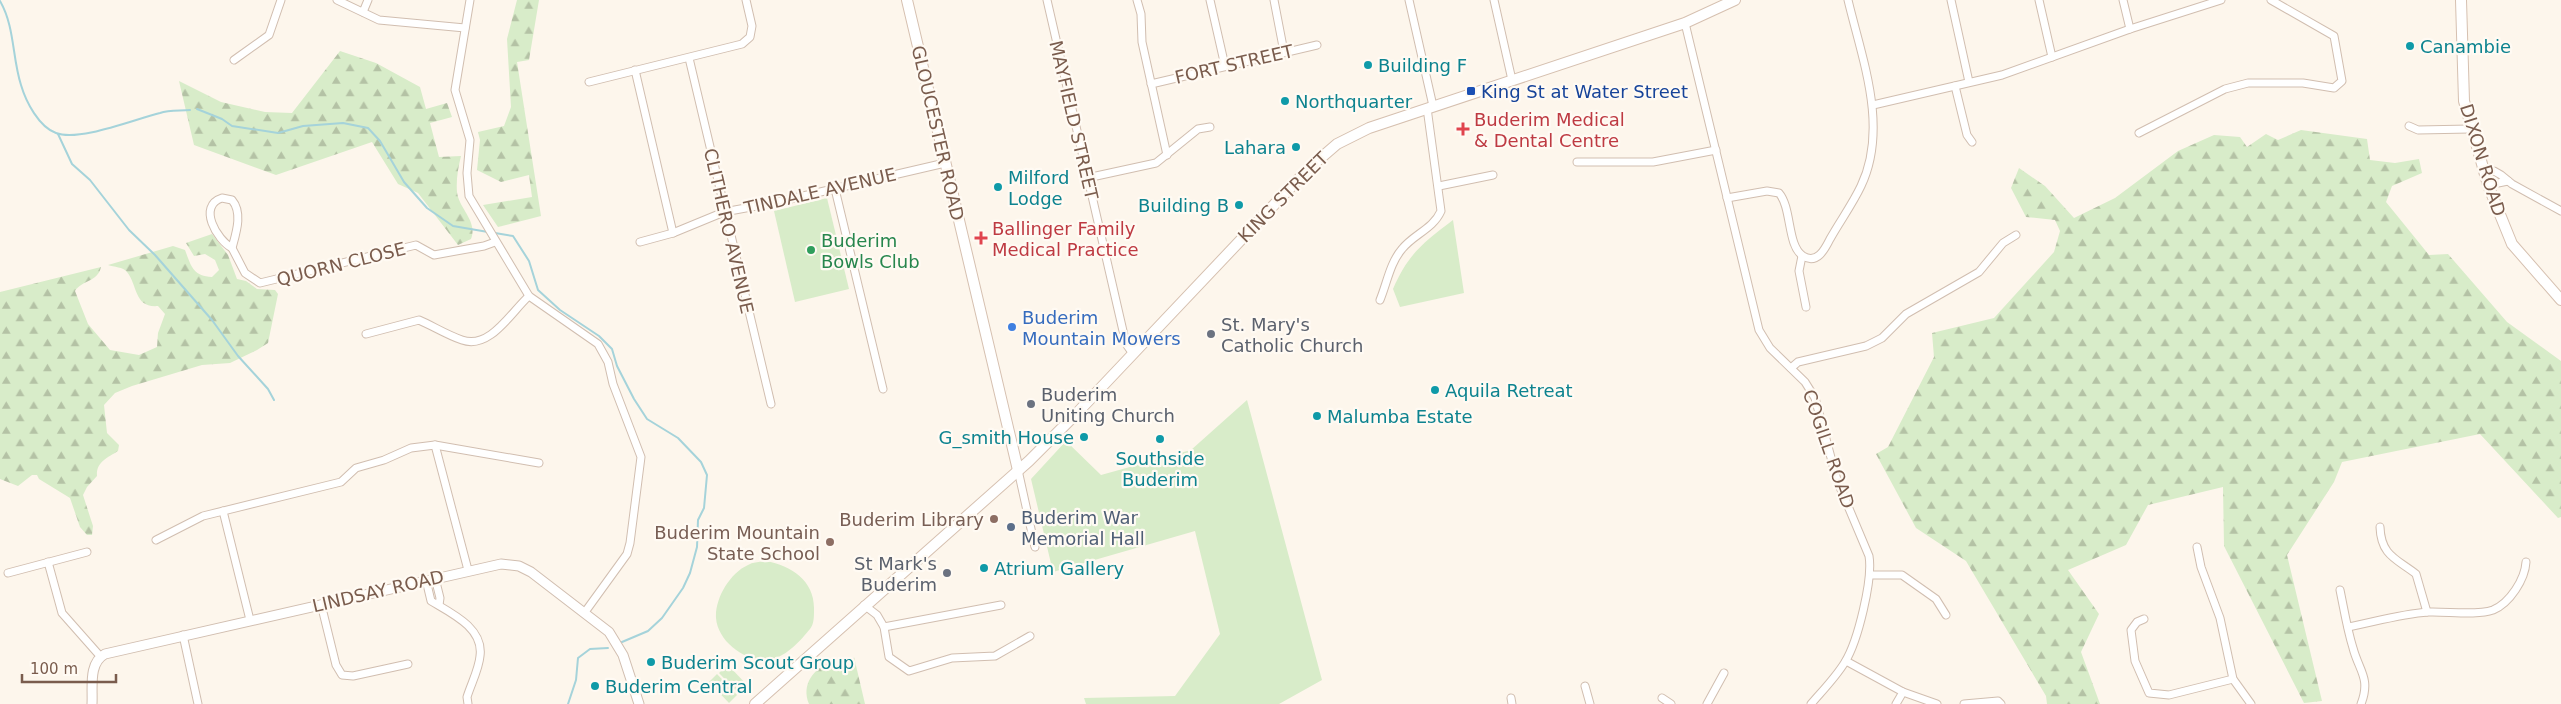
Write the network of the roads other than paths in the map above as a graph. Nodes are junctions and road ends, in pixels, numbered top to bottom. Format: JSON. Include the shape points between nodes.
{"nodes":[{"id":1,"x":281,"y":0,"type":"edge"},
{"id":2,"x":338,"y":0,"type":"edge"},
{"id":3,"x":368,"y":0,"type":"edge"},
{"id":4,"x":470,"y":0,"type":"edge"},
{"id":5,"x":746,"y":0,"type":"edge"},
{"id":6,"x":907,"y":0,"type":"edge"},
{"id":7,"x":1047,"y":0,"type":"edge"},
{"id":8,"x":1137,"y":0,"type":"edge"},
{"id":9,"x":1210,"y":0,"type":"edge"},
{"id":10,"x":1274,"y":0,"type":"edge"},
{"id":11,"x":1409,"y":0,"type":"edge"},
{"id":12,"x":1494,"y":0,"type":"edge"},
{"id":13,"x":1735,"y":0,"type":"edge"},
{"id":14,"x":1848,"y":0,"type":"edge"},
{"id":15,"x":1951,"y":0,"type":"edge"},
{"id":16,"x":2039,"y":0,"type":"edge"},
{"id":17,"x":2123,"y":0,"type":"edge"},
{"id":18,"x":2221,"y":0,"type":"edge"},
{"id":19,"x":2270,"y":0,"type":"edge"},
{"id":20,"x":2461,"y":0,"type":"edge"},
{"id":21,"x":2199,"y":3,"type":"edge"},
{"id":22,"x":364,"y":12,"type":"junction"},
{"id":23,"x":1685,"y":23,"type":"junction"},
{"id":24,"x":466,"y":28,"type":"junction"},
{"id":25,"x":2130,"y":29,"type":"junction"},
{"id":26,"x":1318,"y":44,"type":"dead end"},
{"id":27,"x":1284,"y":52,"type":"junction"},
{"id":28,"x":2052,"y":57,"type":"junction"},
{"id":29,"x":689,"y":58,"type":"junction"},
{"id":30,"x":234,"y":60,"type":"dead end"},
{"id":31,"x":1224,"y":66,"type":"junction"},
{"id":32,"x":635,"y":70,"type":"junction"},
{"id":33,"x":1512,"y":80,"type":"junction"},
{"id":34,"x":588,"y":82,"type":"dead end"},
{"id":35,"x":1969,"y":82,"type":"junction"},
{"id":36,"x":1151,"y":84,"type":"junction"},
{"id":37,"x":1955,"y":86,"type":"junction"},
{"id":38,"x":1873,"y":105,"type":"junction"},
{"id":39,"x":1430,"y":107,"type":"junction"},
{"id":40,"x":2409,"y":126,"type":"dead end"},
{"id":41,"x":1210,"y":127,"type":"dead end"},
{"id":42,"x":2470,"y":129,"type":"junction"},
{"id":43,"x":2139,"y":134,"type":"dead end"},
{"id":44,"x":1972,"y":142,"type":"dead end"},
{"id":45,"x":1716,"y":150,"type":"junction"},
{"id":46,"x":1168,"y":155,"type":"junction"},
{"id":47,"x":1577,"y":162,"type":"dead end"},
{"id":48,"x":946,"y":163,"type":"junction"},
{"id":49,"x":2484,"y":171,"type":"junction"},
{"id":50,"x":1493,"y":175,"type":"dead end"},
{"id":51,"x":1087,"y":178,"type":"junction"},
{"id":52,"x":2508,"y":181,"type":"junction"},
{"id":53,"x":2488,"y":185,"type":"junction"},
{"id":54,"x":1438,"y":186,"type":"junction"},
{"id":55,"x":835,"y":189,"type":"junction"},
{"id":56,"x":1727,"y":198,"type":"junction"},
{"id":57,"x":2561,"y":211,"type":"edge"},
{"id":58,"x":724,"y":212,"type":"junction"},
{"id":59,"x":673,"y":233,"type":"junction"},
{"id":60,"x":2016,"y":235,"type":"dead end"},
{"id":61,"x":493,"y":239,"type":"junction"},
{"id":62,"x":640,"y":242,"type":"dead end"},
{"id":63,"x":232,"y":248,"type":"junction"},
{"id":64,"x":1802,"y":256,"type":"junction"},
{"id":65,"x":529,"y":296,"type":"junction"},
{"id":66,"x":1380,"y":300,"type":"dead end"},
{"id":67,"x":2561,"y":300,"type":"edge"},
{"id":68,"x":1806,"y":307,"type":"dead end"},
{"id":69,"x":366,"y":334,"type":"dead end"},
{"id":70,"x":1133,"y":354,"type":"junction"},
{"id":71,"x":1791,"y":368,"type":"junction"},
{"id":72,"x":883,"y":388,"type":"dead end"},
{"id":73,"x":771,"y":404,"type":"dead end"},
{"id":74,"x":435,"y":445,"type":"junction"},
{"id":75,"x":539,"y":462,"type":"dead end"},
{"id":76,"x":1018,"y":470,"type":"junction"},
{"id":77,"x":223,"y":511,"type":"junction"},
{"id":78,"x":2380,"y":527,"type":"dead end"},
{"id":79,"x":156,"y":540,"type":"dead end"},
{"id":80,"x":2197,"y":546,"type":"dead end"},
{"id":81,"x":1035,"y":547,"type":"dead end"},
{"id":82,"x":87,"y":552,"type":"dead end"},
{"id":83,"x":48,"y":562,"type":"junction"},
{"id":84,"x":2526,"y":562,"type":"dead end"},
{"id":85,"x":468,"y":570,"type":"junction"},
{"id":86,"x":8,"y":573,"type":"dead end"},
{"id":87,"x":1871,"y":575,"type":"junction"},
{"id":88,"x":430,"y":579,"type":"junction"},
{"id":89,"x":2340,"y":590,"type":"dead end"},
{"id":90,"x":321,"y":604,"type":"junction"},
{"id":91,"x":864,"y":605,"type":"junction"},
{"id":92,"x":1001,"y":605,"type":"dead end"},
{"id":93,"x":585,"y":612,"type":"junction"},
{"id":94,"x":2427,"y":612,"type":"junction"},
{"id":95,"x":1946,"y":615,"type":"dead end"},
{"id":96,"x":2144,"y":619,"type":"dead end"},
{"id":97,"x":250,"y":620,"type":"junction"},
{"id":98,"x":884,"y":627,"type":"junction"},
{"id":99,"x":2348,"y":627,"type":"junction"},
{"id":100,"x":183,"y":635,"type":"junction"},
{"id":101,"x":1030,"y":636,"type":"dead end"},
{"id":102,"x":100,"y":656,"type":"junction"},
{"id":103,"x":1846,"y":661,"type":"junction"},
{"id":104,"x":408,"y":664,"type":"dead end"},
{"id":105,"x":1724,"y":673,"type":"dead end"},
{"id":106,"x":2233,"y":679,"type":"junction"},
{"id":107,"x":1585,"y":686,"type":"dead end"},
{"id":108,"x":1902,"y":692,"type":"junction"},
{"id":109,"x":1662,"y":698,"type":"dead end"},
{"id":110,"x":92,"y":704,"type":"edge"},
{"id":111,"x":198,"y":704,"type":"edge"},
{"id":112,"x":468,"y":704,"type":"edge"},
{"id":113,"x":639,"y":704,"type":"edge"},
{"id":114,"x":755,"y":704,"type":"edge"},
{"id":115,"x":1590,"y":704,"type":"edge"},
{"id":116,"x":1671,"y":704,"type":"edge"},
{"id":117,"x":1707,"y":704,"type":"edge"},
{"id":118,"x":1811,"y":704,"type":"edge"},
{"id":119,"x":1896,"y":704,"type":"edge"},
{"id":120,"x":1937,"y":704,"type":"edge"},
{"id":121,"x":1964,"y":704,"type":"edge"},
{"id":122,"x":2001,"y":704,"type":"edge"},
{"id":123,"x":2251,"y":704,"type":"edge"},
{"id":124,"x":2361,"y":704,"type":"edge"}],
"edges":[{"from":1,"to":30,"type":"street","via":[[270,35]]},
{"from":2,"to":22,"type":"street"},
{"from":3,"to":22,"type":"street"},
{"from":4,"to":24,"type":"street"},
{"from":5,"to":29,"type":"street","via":[[752,26],[750,37],[742,44]]},
{"from":6,"to":48,"type":"main road","name":"GLOUCESTER ROAD"},
{"from":7,"to":51,"type":"street","name":"MAYFIELD STREET"},
{"from":8,"to":36,"type":"street"},
{"from":9,"to":31,"type":"street"},
{"from":10,"to":27,"type":"street"},
{"from":11,"to":39,"type":"street"},
{"from":12,"to":33,"type":"street"},
{"from":13,"to":23,"type":"main road","name":"KING STREET"},
{"from":14,"to":38,"type":"street"},
{"from":15,"to":35,"type":"street"},
{"from":16,"to":28,"type":"street"},
{"from":17,"to":25,"type":"street"},
{"from":18,"to":21,"type":"street"},
{"from":19,"to":43,"type":"street","via":[[2334,36],[2342,80],[2334,88],[2303,83],[2257,83],[2225,89]]},
{"from":20,"to":42,"type":"main road","name":"DIXON ROAD","via":[[2464,102]]},
{"from":21,"to":25,"type":"street"},
{"from":22,"to":24,"type":"street","via":[[379,20]]},
{"from":23,"to":33,"type":"main road","name":"KING STREET"},
{"from":23,"to":45,"type":"street","name":"COGILL ROAD"},
{"from":24,"to":61,"type":"street","via":[[455,90],[470,140],[466,172],[469,196]]},
{"from":25,"to":28,"type":"street"},
{"from":26,"to":27,"type":"street","name":"FORT STREET"},
{"from":27,"to":31,"type":"street","name":"FORT STREET"},
{"from":28,"to":35,"type":"street","via":[[2002,75]]},
{"from":29,"to":32,"type":"street"},
{"from":29,"to":58,"type":"street","name":"CLITHERO AVENUE"},
{"from":31,"to":36,"type":"street","name":"FORT STREET"},
{"from":32,"to":34,"type":"street"},
{"from":32,"to":59,"type":"street"},
{"from":33,"to":39,"type":"main road","name":"KING STREET"},
{"from":35,"to":37,"type":"street"},
{"from":36,"to":46,"type":"street"},
{"from":37,"to":38,"type":"street"},
{"from":37,"to":44,"type":"street","via":[[1967,135]]},
{"from":38,"to":64,"type":"street","via":[[1870,155],[1862,185],[1822,253],[1814,258]]},
{"from":39,"to":54,"type":"street"},
{"from":39,"to":70,"type":"main road","name":"KING STREET","via":[[1369,128],[1325,153]]},
{"from":40,"to":42,"type":"street","via":[[2418,130]]},
{"from":41,"to":46,"type":"street","via":[[1198,130]]},
{"from":42,"to":49,"type":"main road","name":"DIXON ROAD"},
{"from":45,"to":47,"type":"street","via":[[1653,162]]},
{"from":45,"to":56,"type":"street","name":"COGILL ROAD"},
{"from":46,"to":51,"type":"street","via":[[1156,164]]},
{"from":48,"to":55,"type":"street","name":"TINDALE AVENUE"},
{"from":48,"to":76,"type":"main road","name":"GLOUCESTER ROAD"},
{"from":49,"to":52,"type":"street","via":[[2494,171]]},
{"from":49,"to":53,"type":"main road","name":"DIXON ROAD"},
{"from":50,"to":54,"type":"street"},
{"from":51,"to":70,"type":"street","name":"MAYFIELD STREET","via":[[1126,344]]},
{"from":52,"to":53,"type":"street"},
{"from":52,"to":57,"type":"street"},
{"from":53,"to":67,"type":"main road","name":"DIXON ROAD","via":[[2512,244]]},
{"from":54,"to":66,"type":"street","via":[[1441,204],[1438,216],[1398,255]]},
{"from":55,"to":58,"type":"street","name":"TINDALE AVENUE"},
{"from":55,"to":72,"type":"street"},
{"from":56,"to":64,"type":"street","via":[[1767,191],[1779,193],[1786,204],[1795,245]]},
{"from":56,"to":71,"type":"street","name":"COGILL ROAD","via":[[1759,330],[1770,348]]},
{"from":58,"to":59,"type":"street","name":"TINDALE AVENUE"},
{"from":58,"to":73,"type":"street","name":"CLITHERO AVENUE"},
{"from":59,"to":62,"type":"street","name":"TINDALE AVENUE"},
{"from":60,"to":71,"type":"street","via":[[2003,243],[1979,272],[1906,314],[1882,338],[1866,346],[1798,362]]},
{"from":61,"to":63,"type":"street","name":"QUORN CLOSE","via":[[484,246],[434,255],[416,245],[260,283],[245,273]]},
{"from":61,"to":65,"type":"street"},
{"from":63,"to":63,"type":"street","name":"QUORN CLOSE","via":[[222,243],[212,223],[211,207],[222,198],[232,200],[237,209],[238,225]]},
{"from":64,"to":68,"type":"street","via":[[1799,271]]},
{"from":65,"to":69,"type":"street","via":[[493,334],[479,341],[462,340],[419,320]]},
{"from":65,"to":93,"type":"street","via":[[598,344],[604,352],[641,457],[627,554]]},
{"from":70,"to":76,"type":"main road","name":"KING STREET"},
{"from":71,"to":87,"type":"street","name":"COGILL ROAD","via":[[1815,398],[1837,480],[1869,556]]},
{"from":74,"to":75,"type":"street"},
{"from":74,"to":77,"type":"street","via":[[411,448],[356,468],[341,482]]},
{"from":74,"to":85,"type":"street"},
{"from":76,"to":81,"type":"street"},
{"from":76,"to":91,"type":"main road","name":"KING STREET"},
{"from":77,"to":79,"type":"street","via":[[203,516]]},
{"from":77,"to":97,"type":"street"},
{"from":78,"to":94,"type":"street","via":[[2384,548],[2416,574]]},
{"from":80,"to":106,"type":"street","via":[[2201,567],[2220,618]]},
{"from":82,"to":83,"type":"street"},
{"from":83,"to":86,"type":"street"},
{"from":83,"to":102,"type":"street","via":[[62,613]]},
{"from":84,"to":94,"type":"street","via":[[2526,572],[2497,608],[2491,611]]},
{"from":85,"to":88,"type":"street","name":"LINDSAY ROAD"},
{"from":85,"to":93,"type":"street","name":"LINDSAY ROAD","via":[[501,564],[519,566],[538,576]]},
{"from":87,"to":95,"type":"street","via":[[1902,575],[1936,599]]},
{"from":87,"to":103,"type":"street","name":"COGILL ROAD"},
{"from":88,"to":90,"type":"street","name":"LINDSAY ROAD"},
{"from":88,"to":112,"type":"street","via":[[431,601],[462,620],[477,635],[481,655],[467,697]]},
{"from":89,"to":99,"type":"street"},
{"from":90,"to":97,"type":"street","name":"LINDSAY ROAD"},
{"from":90,"to":104,"type":"street","via":[[336,665],[342,675],[353,676]]},
{"from":91,"to":98,"type":"street","via":[[877,615]]},
{"from":91,"to":114,"type":"main road","name":"KING STREET"},
{"from":92,"to":98,"type":"street"},
{"from":93,"to":113,"type":"street","name":"LINDSAY ROAD","via":[[615,640],[630,671]]},
{"from":94,"to":99,"type":"street"},
{"from":96,"to":106,"type":"street","via":[[2131,630],[2135,661],[2150,693],[2169,695]]},
{"from":97,"to":100,"type":"street","name":"LINDSAY ROAD"},
{"from":98,"to":101,"type":"street","via":[[889,657],[909,671],[952,658],[996,656]]},
{"from":99,"to":124,"type":"street","via":[[2352,648],[2365,678]]},
{"from":100,"to":102,"type":"street","name":"LINDSAY ROAD"},
{"from":100,"to":111,"type":"street"},
{"from":102,"to":110,"type":"street","via":[[94,667]]},
{"from":103,"to":108,"type":"street"},
{"from":103,"to":118,"type":"street","name":"COGILL ROAD"},
{"from":105,"to":117,"type":"street"},
{"from":106,"to":123,"type":"street"},
{"from":107,"to":115,"type":"street"},
{"from":108,"to":119,"type":"street"},
{"from":108,"to":120,"type":"street"},
{"from":109,"to":116,"type":"street"},
{"from":121,"to":122,"type":"street","via":[[1998,701]]}]}
